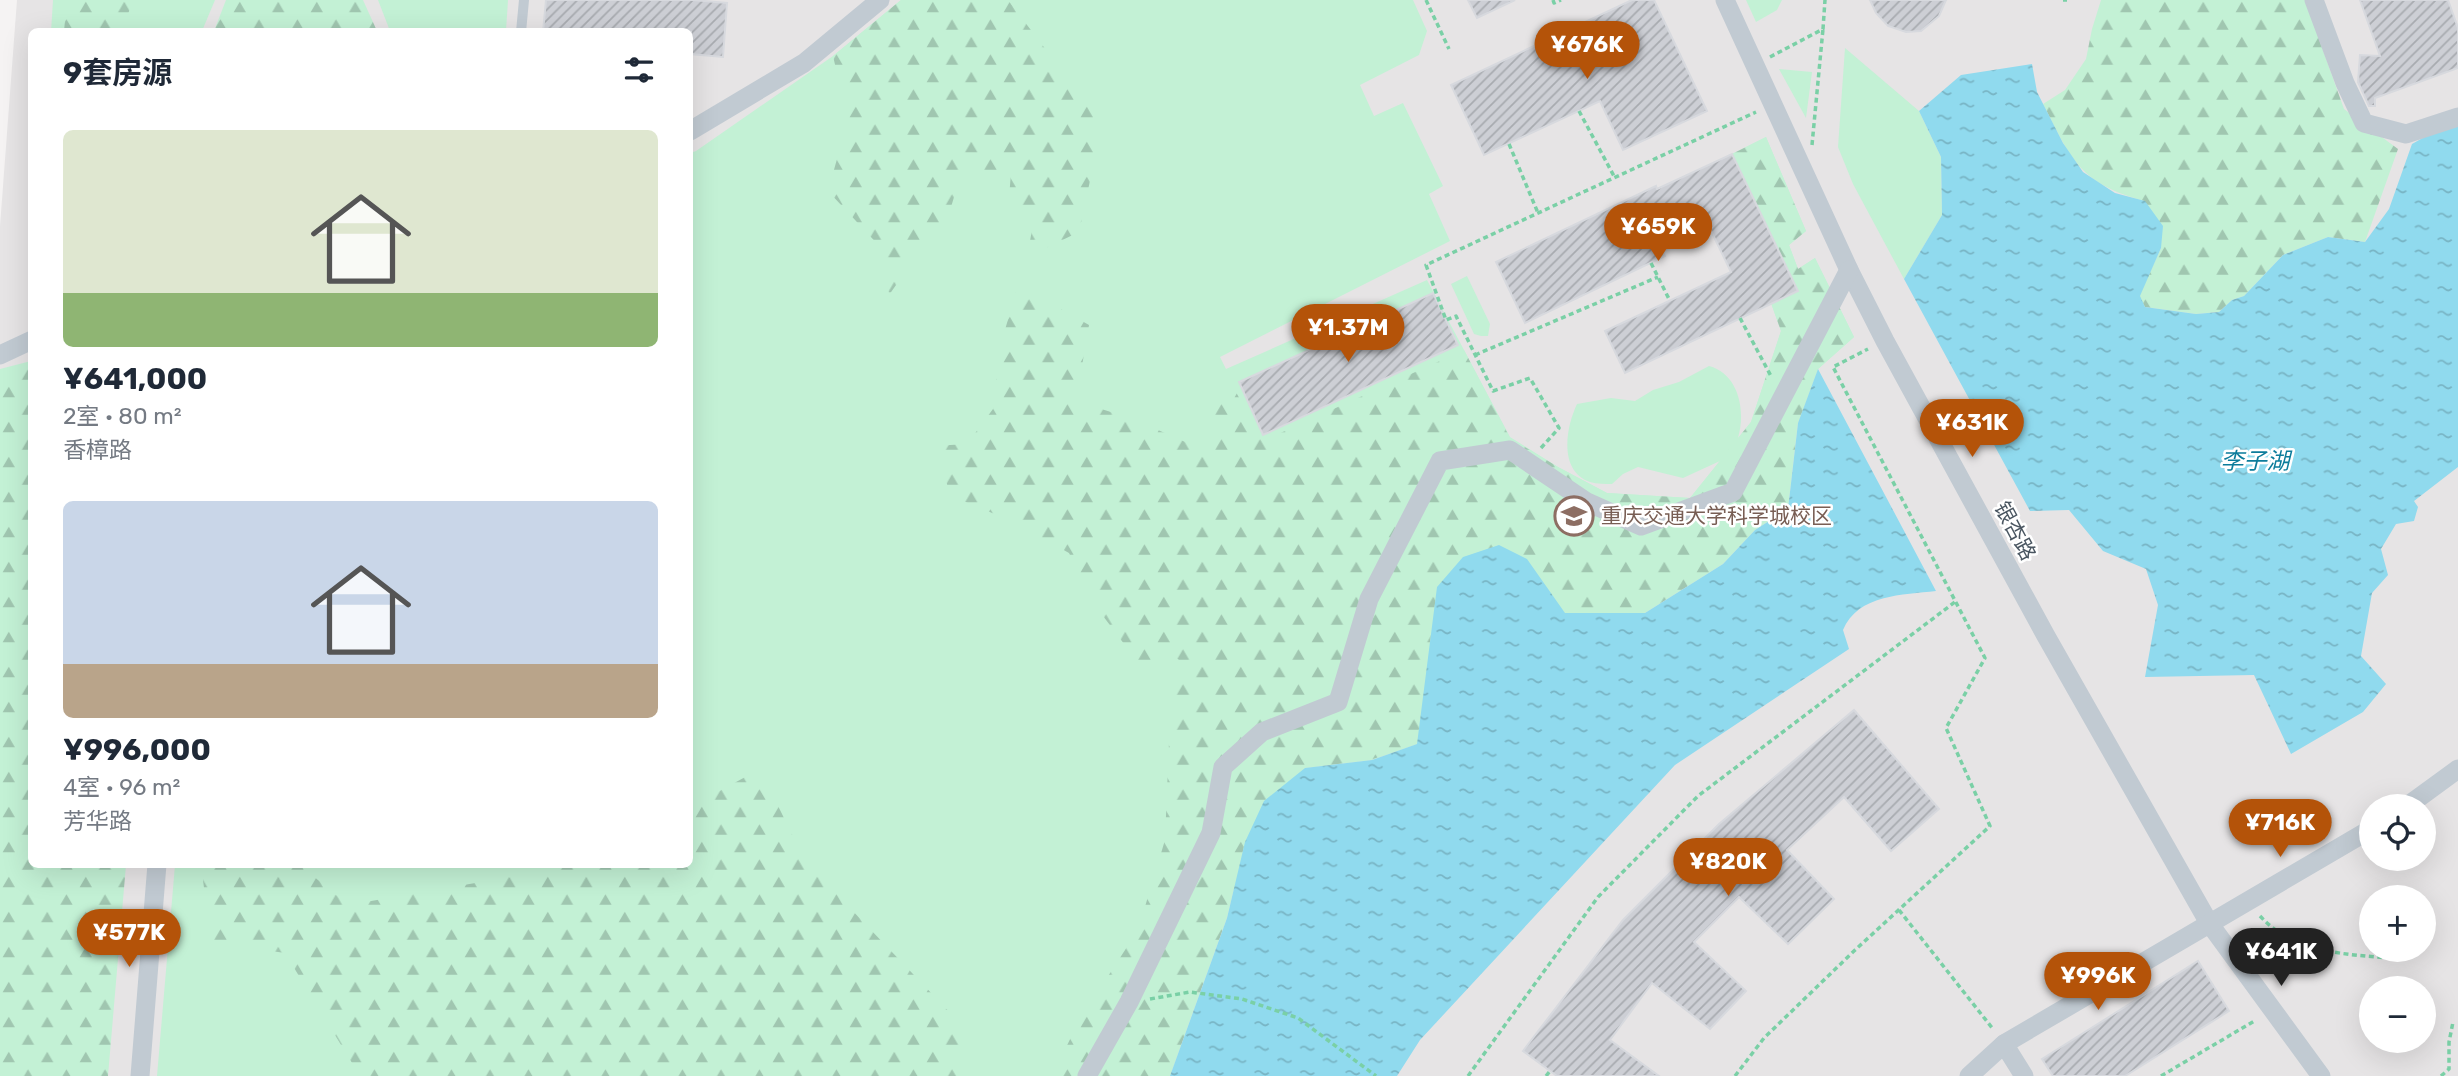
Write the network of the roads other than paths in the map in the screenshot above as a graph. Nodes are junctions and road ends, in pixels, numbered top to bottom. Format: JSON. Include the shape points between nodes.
{"nodes":[{"id":1,"x":524,"y":0,"type":"edge"},
{"id":2,"x":880,"y":0,"type":"edge"},
{"id":3,"x":1725,"y":0,"type":"edge"},
{"id":4,"x":2314,"y":0,"type":"edge"},
{"id":5,"x":521,"y":28,"type":"edge"},
{"id":6,"x":2458,"y":117,"type":"edge"},
{"id":7,"x":693,"y":129,"type":"edge"},
{"id":8,"x":1849,"y":270,"type":"junction"},
{"id":9,"x":28,"y":342,"type":"edge"},
{"id":10,"x":0,"y":355,"type":"edge"},
{"id":11,"x":2458,"y":769,"type":"edge"},
{"id":12,"x":2424,"y":794,"type":"edge"},
{"id":13,"x":2359,"y":836,"type":"edge"},
{"id":14,"x":157,"y":868,"type":"edge"},
{"id":15,"x":2209,"y":923,"type":"junction"},
{"id":16,"x":2004,"y":1044,"type":"junction"},
{"id":17,"x":140,"y":1076,"type":"edge"},
{"id":18,"x":1087,"y":1076,"type":"edge"},
{"id":19,"x":1969,"y":1076,"type":"edge"},
{"id":20,"x":2024,"y":1076,"type":"edge"},
{"id":21,"x":2321,"y":1076,"type":"edge"}],
"edges":[{"from":1,"to":5,"type":"lane"},
{"from":2,"to":7,"type":"street","via":[[804,63]]},
{"from":3,"to":8,"type":"street","name":"银杏路"},
{"from":4,"to":6,"type":"street","via":[[2364,123],[2406,134]]},
{"from":8,"to":15,"type":"street","name":"银杏路","via":[[2046,636]]},
{"from":8,"to":18,"type":"street","via":[[1733,492],[1641,526],[1587,502],[1510,450],[1440,461],[1369,599],[1338,702],[1262,732],[1223,767],[1211,833],[1129,1002]]},
{"from":9,"to":10,"type":"street"},
{"from":11,"to":12,"type":"street"},
{"from":13,"to":15,"type":"street"},
{"from":14,"to":17,"type":"street"},
{"from":15,"to":16,"type":"street"},
{"from":15,"to":21,"type":"street","name":"银杏路"},
{"from":16,"to":19,"type":"street"},
{"from":16,"to":20,"type":"street"}]}
